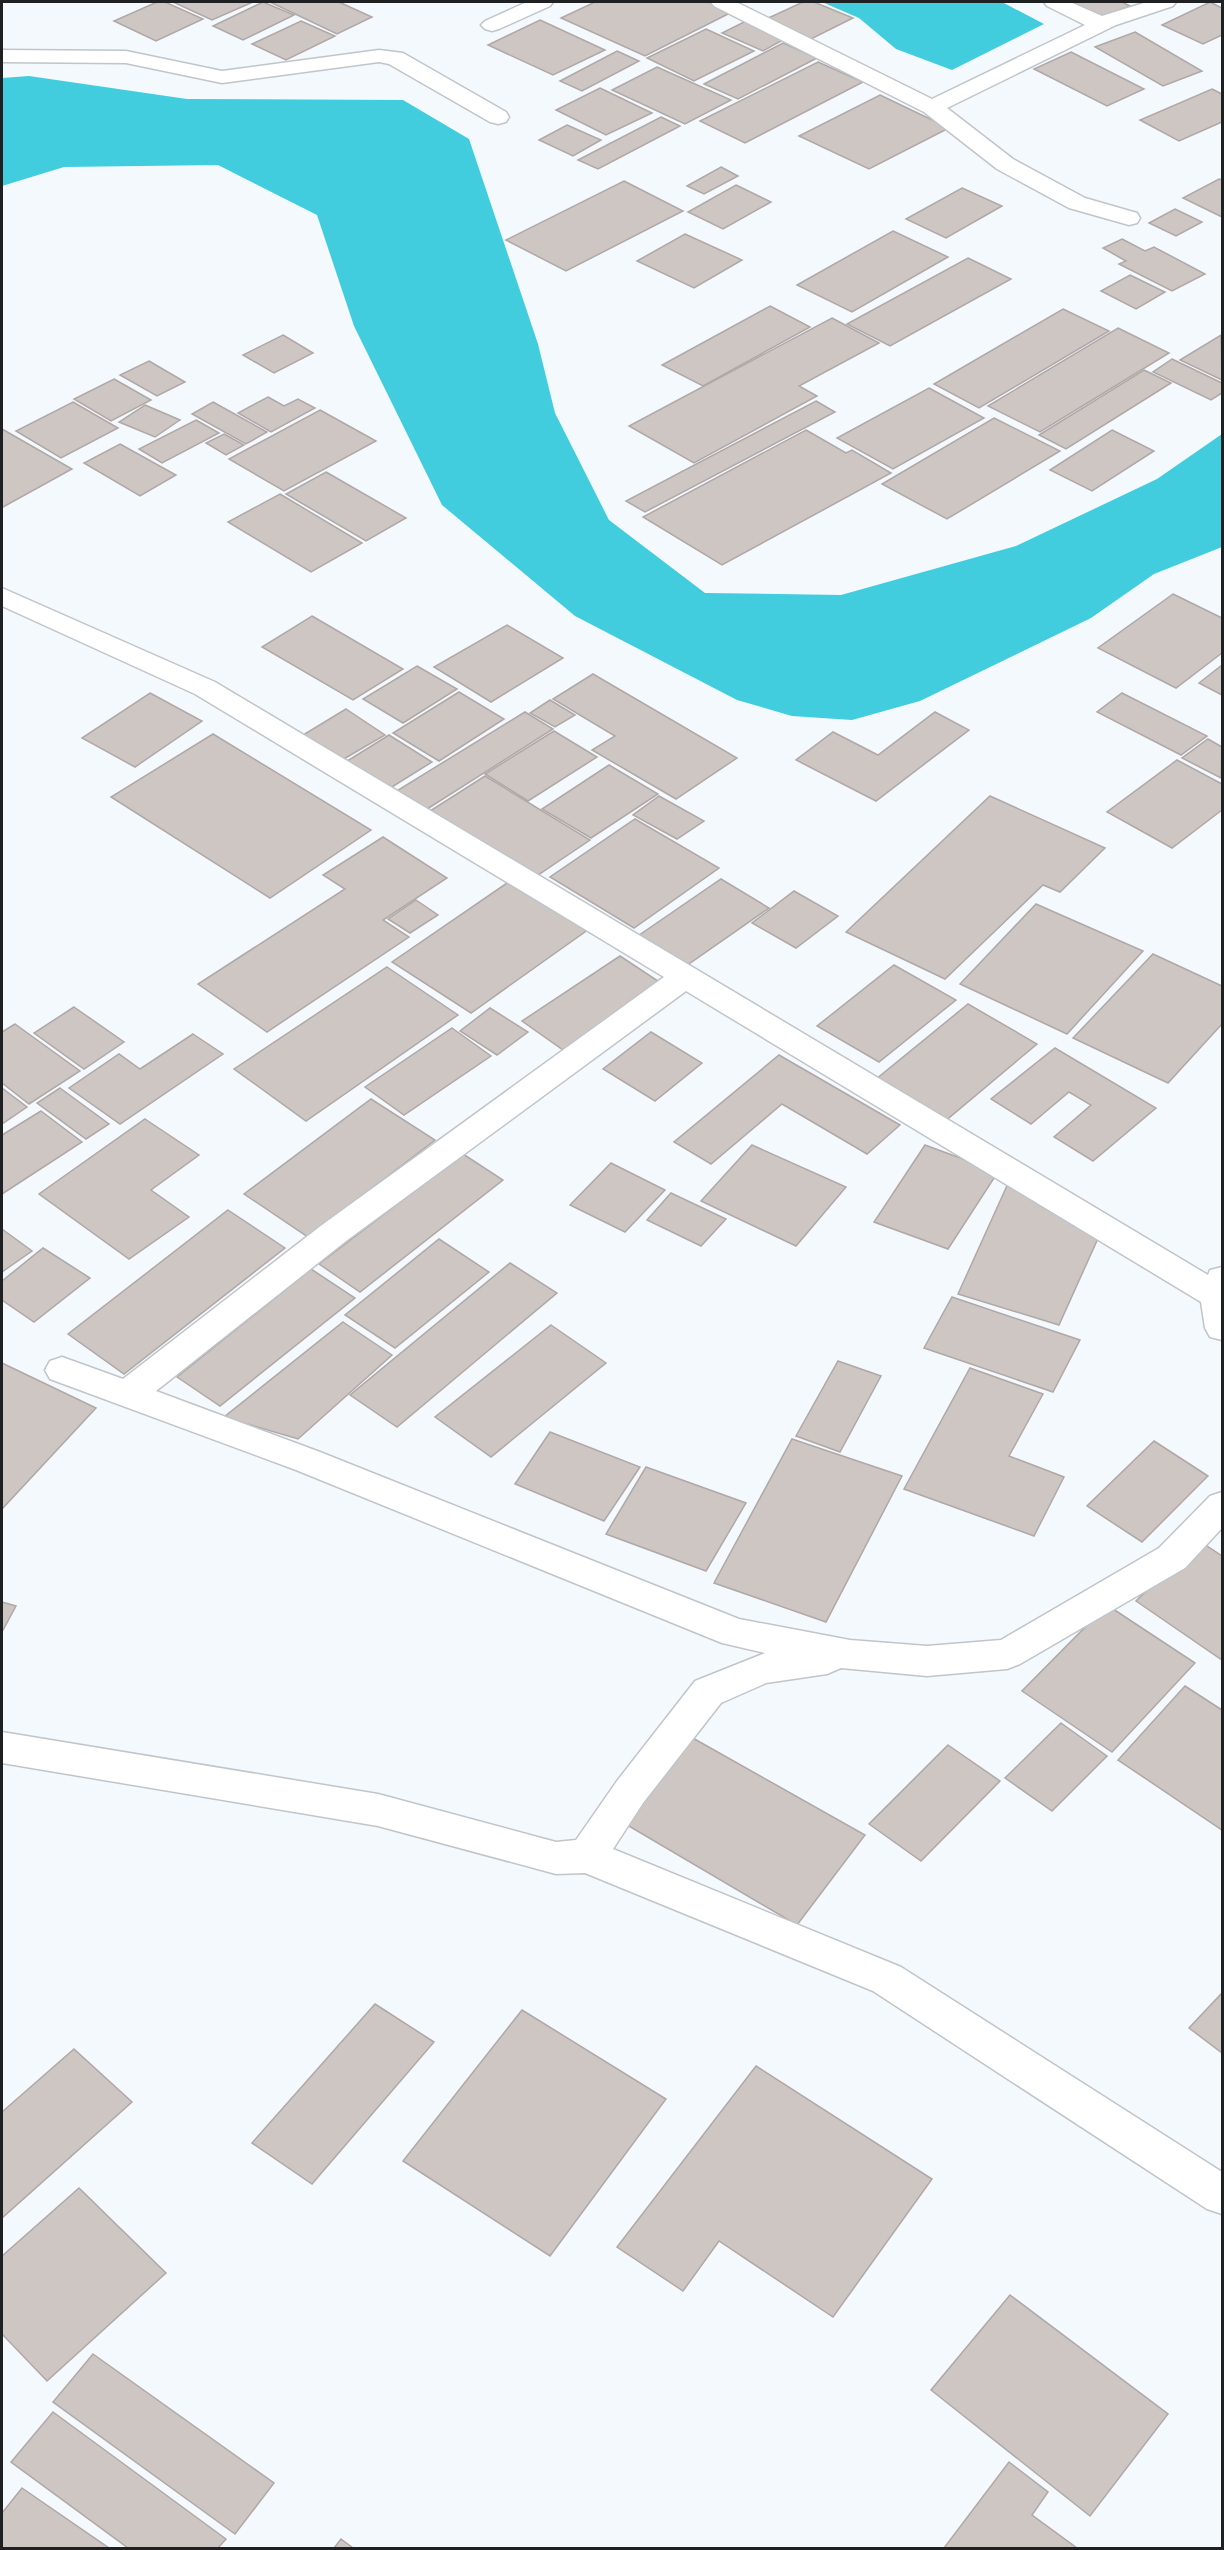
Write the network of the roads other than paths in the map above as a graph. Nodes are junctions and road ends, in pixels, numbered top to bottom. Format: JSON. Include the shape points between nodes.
{"nodes":[{"id":1,"x":543,"y":2,"type":"edge"},
{"id":2,"x":721,"y":2,"type":"edge"},
{"id":3,"x":1054,"y":2,"type":"edge"},
{"id":4,"x":1166,"y":2,"type":"edge"},
{"id":5,"x":1101,"y":24,"type":"junction"},
{"id":6,"x":492,"y":25,"type":"dead end"},
{"id":7,"x":2,"y":56,"type":"edge"},
{"id":8,"x":932,"y":107,"type":"junction"},
{"id":9,"x":498,"y":117,"type":"dead end"},
{"id":10,"x":1129,"y":218,"type":"dead end"},
{"id":11,"x":2,"y":596,"type":"edge"},
{"id":12,"x":686,"y":976,"type":"junction"},
{"id":13,"x":1220,"y":1287,"type":"edge"},
{"id":14,"x":1222,"y":1328,"type":"edge"},
{"id":15,"x":62,"y":1370,"type":"dead end"},
{"id":16,"x":128,"y":1394,"type":"junction"},
{"id":17,"x":1222,"y":1506,"type":"edge"},
{"id":18,"x":850,"y":1655,"type":"junction"},
{"id":19,"x":2,"y":1748,"type":"edge"},
{"id":20,"x":587,"y":1856,"type":"junction"},
{"id":21,"x":1222,"y":2195,"type":"edge"}],
"edges":[{"from":1,"to":6,"type":"street"},
{"from":2,"to":8,"type":"street"},
{"from":3,"to":5,"type":"street"},
{"from":4,"to":5,"type":"street"},
{"from":5,"to":8,"type":"street"},
{"from":7,"to":9,"type":"street","via":[[126,57],[222,77],[379,56],[395,58]]},
{"from":8,"to":10,"type":"street","via":[[1005,164],[1077,203]]},
{"from":11,"to":12,"type":"street","via":[[205,687]]},
{"from":12,"to":13,"type":"street"},
{"from":12,"to":16,"type":"street","via":[[334,1233]]},
{"from":13,"to":14,"type":"street"},
{"from":15,"to":16,"type":"street"},
{"from":16,"to":18,"type":"street","via":[[308,1461],[735,1633]]},
{"from":17,"to":18,"type":"street","via":[[1172,1558],[1007,1654],[927,1661]]},
{"from":18,"to":20,"type":"street","via":[[761,1669],[708,1692],[630,1792]]},
{"from":19,"to":20,"type":"street","via":[[378,1810],[556,1858]]},
{"from":20,"to":21,"type":"street","via":[[887,1979]]}]}
